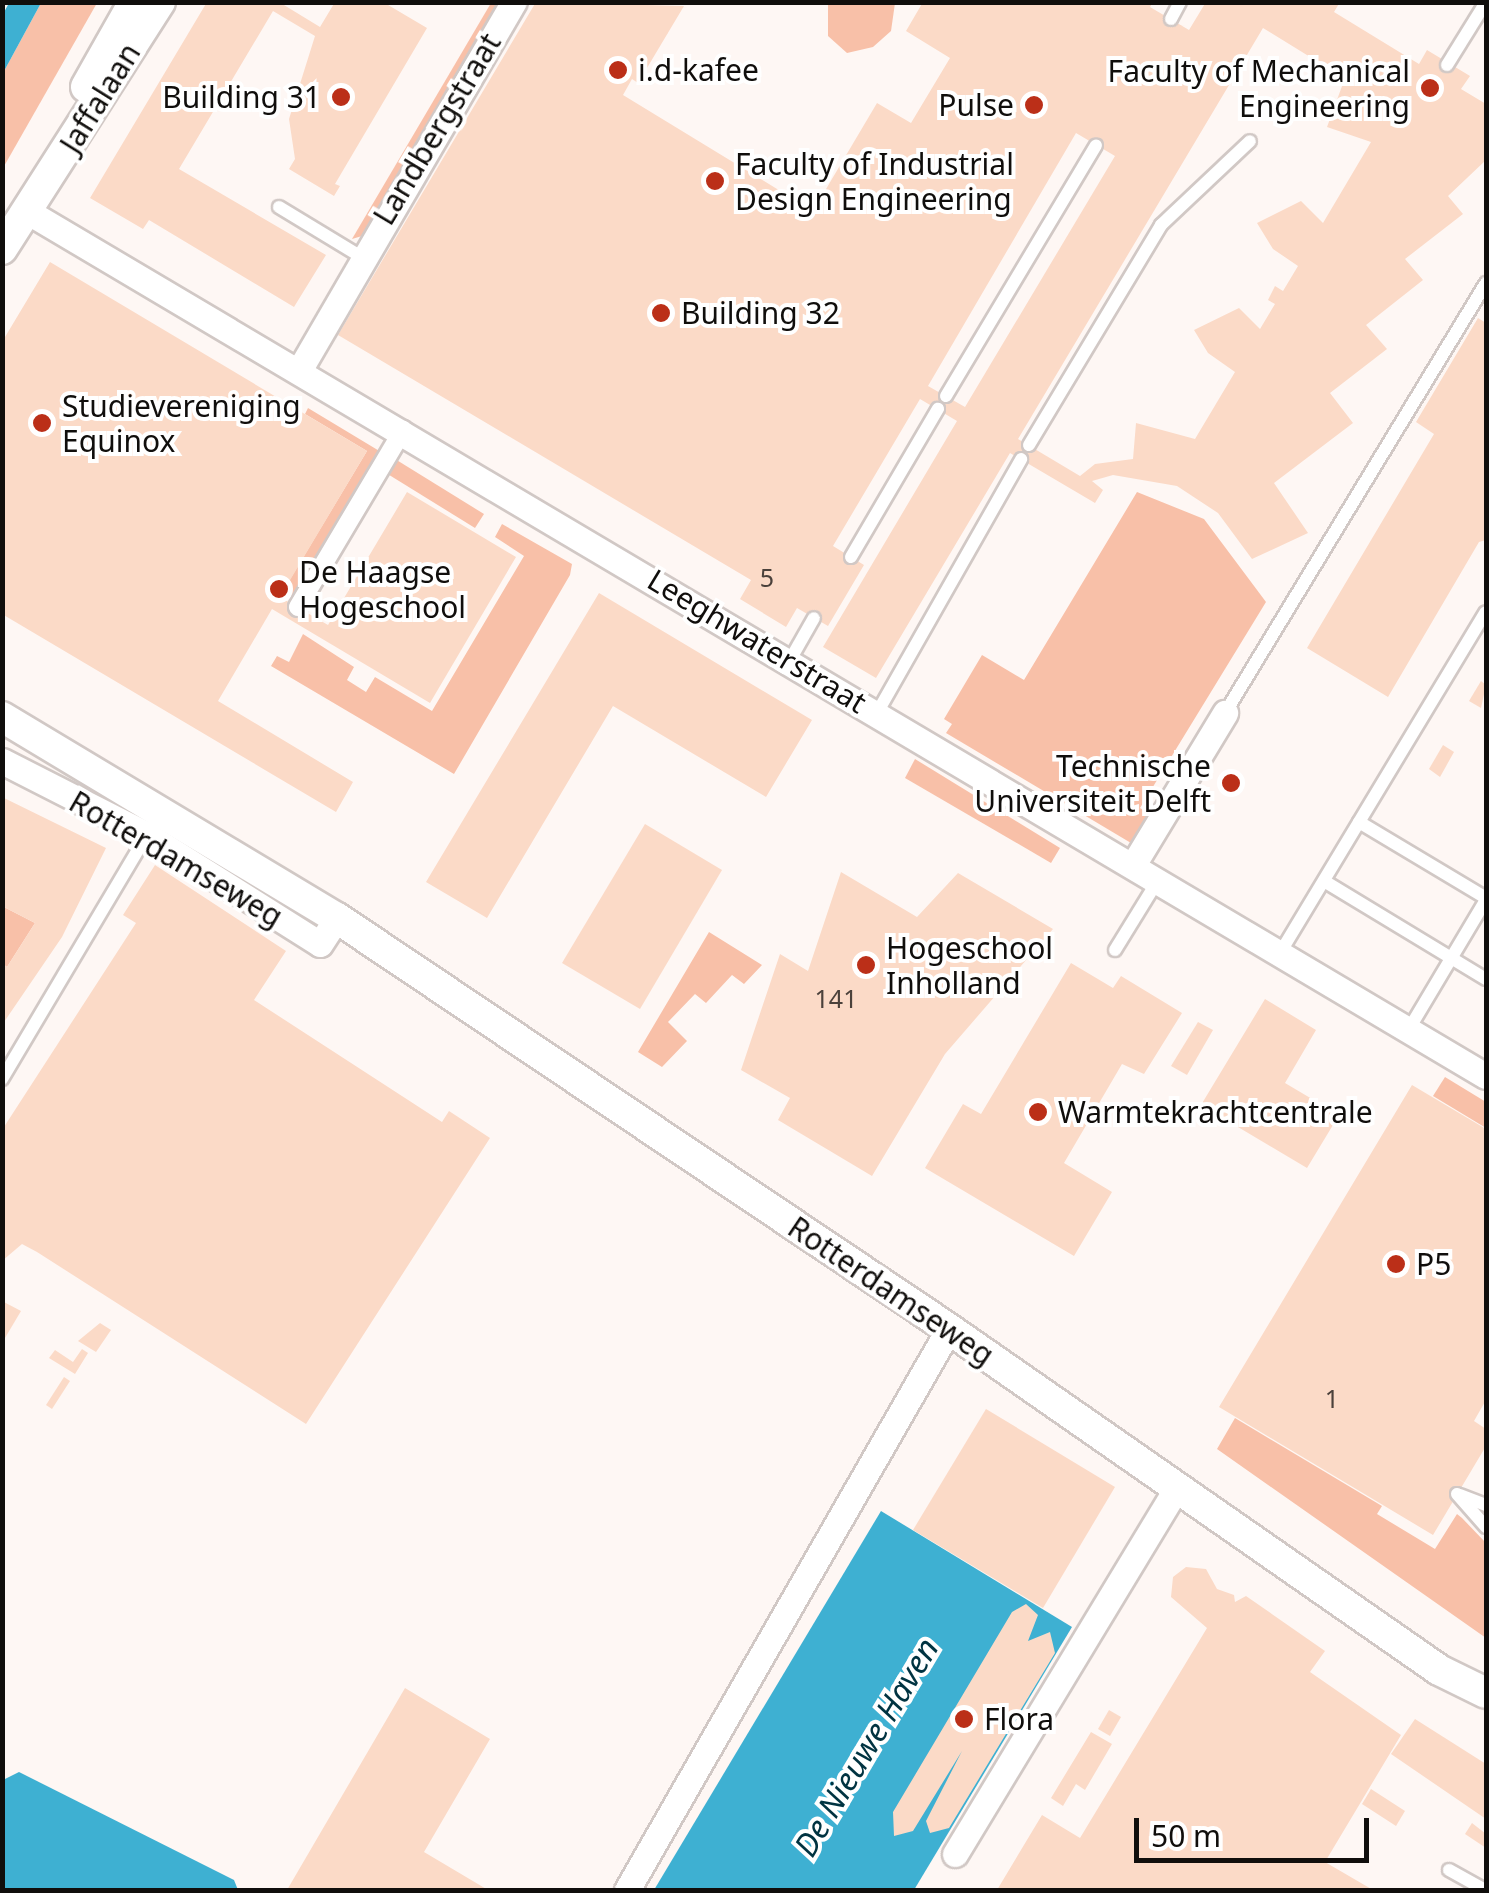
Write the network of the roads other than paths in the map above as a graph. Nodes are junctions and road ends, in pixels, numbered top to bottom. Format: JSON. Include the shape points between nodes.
{"nodes":[{"id":1,"x":134,"y":2,"type":"edge"},
{"id":2,"x":160,"y":2,"type":"edge"},
{"id":3,"x":514,"y":2,"type":"edge"},
{"id":4,"x":1180,"y":2,"type":"edge"},
{"id":5,"x":1486,"y":2,"type":"edge"},
{"id":6,"x":1171,"y":19,"type":"dead end"},
{"id":7,"x":1447,"y":65,"type":"dead end"},
{"id":8,"x":1250,"y":140,"type":"dead end"},
{"id":9,"x":1096,"y":145,"type":"dead end"},
{"id":10,"x":31,"y":200,"type":"junction"},
{"id":11,"x":279,"y":207,"type":"dead end"},
{"id":12,"x":2,"y":249,"type":"edge"},
{"id":13,"x":360,"y":256,"type":"junction"},
{"id":14,"x":1486,"y":283,"type":"edge"},
{"id":15,"x":300,"y":368,"type":"junction"},
{"id":16,"x":946,"y":396,"type":"dead end"},
{"id":17,"x":938,"y":410,"type":"dead end"},
{"id":18,"x":403,"y":430,"type":"junction"},
{"id":19,"x":1029,"y":446,"type":"dead end"},
{"id":20,"x":1021,"y":459,"type":"dead end"},
{"id":21,"x":851,"y":557,"type":"dead end"},
{"id":22,"x":298,"y":608,"type":"dead end"},
{"id":23,"x":1486,"y":612,"type":"edge"},
{"id":24,"x":814,"y":618,"type":"dead end"},
{"id":25,"x":790,"y":660,"type":"junction"},
{"id":26,"x":877,"y":713,"type":"junction"},
{"id":27,"x":1225,"y":713,"type":"joint"},
{"id":28,"x":2,"y":716,"type":"edge"},
{"id":29,"x":2,"y":761,"type":"edge"},
{"id":30,"x":155,"y":822,"type":"junction"},
{"id":31,"x":1360,"y":822,"type":"junction"},
{"id":32,"x":1133,"y":865,"type":"junction"},
{"id":33,"x":1158,"y":880,"type":"junction"},
{"id":34,"x":1324,"y":881,"type":"junction"},
{"id":35,"x":1486,"y":899,"type":"edge"},
{"id":36,"x":1115,"y":950,"type":"dead end"},
{"id":37,"x":1280,"y":953,"type":"junction"},
{"id":38,"x":1452,"y":958,"type":"junction"},
{"id":39,"x":1486,"y":979,"type":"edge"},
{"id":40,"x":1409,"y":1030,"type":"junction"},
{"id":41,"x":1486,"y":1076,"type":"edge"},
{"id":42,"x":2,"y":1079,"type":"edge"},
{"id":43,"x":948,"y":1329,"type":"junction"},
{"id":44,"x":1177,"y":1487,"type":"junction"},
{"id":45,"x":1457,"y":1494,"type":"junction"},
{"id":46,"x":1486,"y":1505,"type":"edge"},
{"id":47,"x":1486,"y":1514,"type":"edge"},
{"id":48,"x":1486,"y":1527,"type":"edge"},
{"id":49,"x":1439,"y":1670,"type":"junction"},
{"id":50,"x":1486,"y":1693,"type":"edge"},
{"id":51,"x":1486,"y":1717,"type":"edge"},
{"id":52,"x":955,"y":1854,"type":"dead end"},
{"id":53,"x":1449,"y":1870,"type":"dead end"},
{"id":54,"x":626,"y":1890,"type":"edge"},
{"id":55,"x":1485,"y":1890,"type":"edge"}],
"edges":[{"from":1,"to":10,"type":"street","name":"Jaffalaan","via":[[60,132]]},
{"from":2,"to":10,"type":"street","name":"Jaffalaan","via":[[76,142]]},
{"from":3,"to":13,"type":"street","name":"Landbergstraat"},
{"from":4,"to":6,"type":"lane"},
{"from":5,"to":7,"type":"lane"},
{"from":8,"to":19,"type":"lane","via":[[1161,225]]},
{"from":9,"to":16,"type":"lane"},
{"from":10,"to":12,"type":"street","name":"Jaffalaan"},
{"from":10,"to":15,"type":"street","name":"Leeghwaterstraat"},
{"from":11,"to":13,"type":"lane","name":"Landbergstraat"},
{"from":13,"to":15,"type":"street","name":"Landbergstraat"},
{"from":14,"to":27,"type":"lane"},
{"from":15,"to":18,"type":"street","name":"Leeghwaterstraat"},
{"from":17,"to":21,"type":"lane"},
{"from":18,"to":22,"type":"street"},
{"from":18,"to":25,"type":"street","name":"Leeghwaterstraat"},
{"from":20,"to":26,"type":"lane"},
{"from":23,"to":31,"type":"lane"},
{"from":24,"to":25,"type":"lane"},
{"from":25,"to":26,"type":"street","name":"Leeghwaterstraat"},
{"from":26,"to":32,"type":"street","name":"Leeghwaterstraat"},
{"from":27,"to":32,"type":"street"},
{"from":28,"to":30,"type":"street","name":"Rotterdamseweg"},
{"from":29,"to":30,"type":"street","name":"Rotterdamseweg"},
{"from":30,"to":42,"type":"lane"},
{"from":30,"to":43,"type":"street","name":"Rotterdamseweg","via":[[338,918]]},
{"from":31,"to":34,"type":"lane"},
{"from":31,"to":35,"type":"lane"},
{"from":32,"to":33,"type":"street","name":"Leeghwaterstraat"},
{"from":33,"to":36,"type":"lane"},
{"from":33,"to":37,"type":"street","name":"Leeghwaterstraat"},
{"from":34,"to":37,"type":"lane"},
{"from":34,"to":38,"type":"lane"},
{"from":35,"to":38,"type":"lane"},
{"from":37,"to":40,"type":"street","name":"Leeghwaterstraat"},
{"from":38,"to":39,"type":"lane"},
{"from":38,"to":40,"type":"lane"},
{"from":40,"to":41,"type":"street","name":"Leeghwaterstraat"},
{"from":43,"to":44,"type":"street","name":"Rotterdamseweg"},
{"from":43,"to":54,"type":"street"},
{"from":44,"to":49,"type":"street","name":"Rotterdamseweg"},
{"from":44,"to":52,"type":"street"},
{"from":45,"to":46,"type":"lane"},
{"from":45,"to":47,"type":"lane"},
{"from":45,"to":48,"type":"lane"},
{"from":49,"to":50,"type":"street","name":"Rotterdamseweg"},
{"from":49,"to":51,"type":"street","name":"Rotterdamseweg","via":[[1456,1696]]},
{"from":53,"to":55,"type":"lane"}]}
